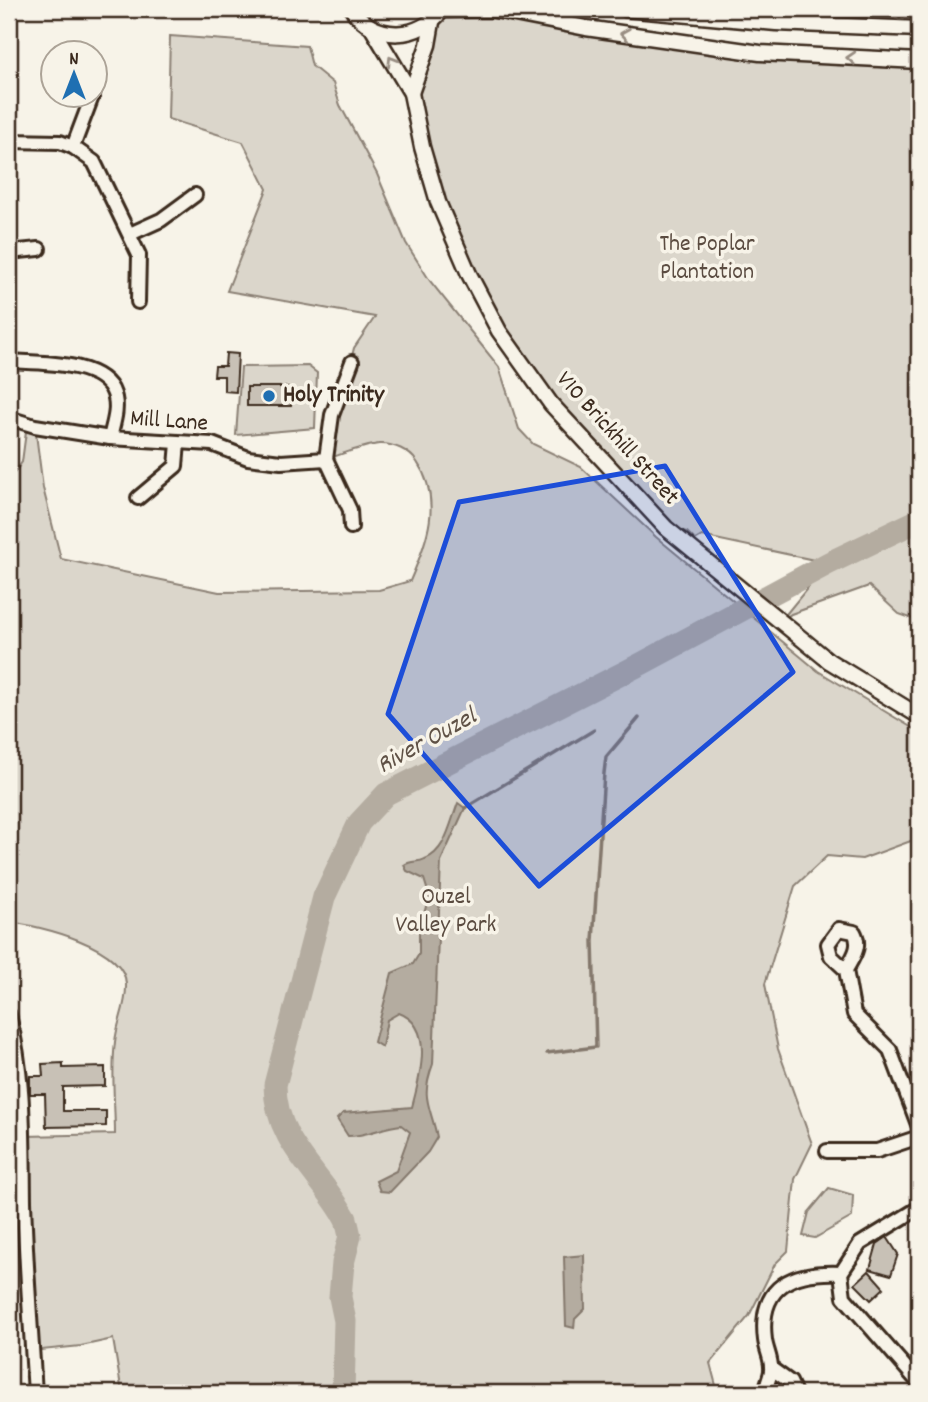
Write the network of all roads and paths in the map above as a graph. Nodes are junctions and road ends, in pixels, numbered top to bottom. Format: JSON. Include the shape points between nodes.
{"nodes":[{"id":1,"x":625,"y":9,"type":"edge"},
{"id":2,"x":353,"y":10,"type":"edge"},
{"id":3,"x":443,"y":10,"type":"edge"},
{"id":4,"x":432,"y":22,"type":"junction"},
{"id":5,"x":371,"y":27,"type":"junction"},
{"id":6,"x":919,"y":29,"type":"edge"},
{"id":7,"x":919,"y":61,"type":"edge"},
{"id":8,"x":411,"y":93,"type":"junction"},
{"id":9,"x":88,"y":108,"type":"edge"},
{"id":10,"x":9,"y":141,"type":"edge"},
{"id":11,"x":73,"y":147,"type":"junction"},
{"id":12,"x":195,"y":195,"type":"dead end"},
{"id":13,"x":130,"y":234,"type":"junction"},
{"id":14,"x":9,"y":248,"type":"edge"},
{"id":15,"x":39,"y":249,"type":"dead end"},
{"id":16,"x":138,"y":302,"type":"dead end"},
{"id":17,"x":9,"y":361,"type":"edge"},
{"id":18,"x":352,"y":362,"type":"dead end"},
{"id":19,"x":9,"y":418,"type":"edge"},
{"id":20,"x":110,"y":438,"type":"junction"},
{"id":21,"x":178,"y":443,"type":"junction"},
{"id":22,"x":326,"y":459,"type":"junction"},
{"id":23,"x":138,"y":498,"type":"dead end"},
{"id":24,"x":351,"y":527,"type":"dead end"},
{"id":25,"x":919,"y":716,"type":"edge"},
{"id":26,"x":846,"y":970,"type":"dead end"},
{"id":27,"x":9,"y":1015,"type":"edge"},
{"id":28,"x":919,"y":1127,"type":"edge"},
{"id":29,"x":919,"y":1137,"type":"edge"},
{"id":30,"x":827,"y":1151,"type":"dead end"},
{"id":31,"x":9,"y":1177,"type":"edge"},
{"id":32,"x":24,"y":1177,"type":"junction"},
{"id":33,"x":919,"y":1208,"type":"edge"},
{"id":34,"x":841,"y":1273,"type":"junction"},
{"id":35,"x":772,"y":1369,"type":"junction"},
{"id":36,"x":919,"y":1383,"type":"edge"},
{"id":37,"x":35,"y":1393,"type":"edge"},
{"id":38,"x":765,"y":1393,"type":"edge"},
{"id":39,"x":795,"y":1393,"type":"edge"}],
"edges":[{"from":1,"to":6,"type":"street","via":[[776,23]]},
{"from":2,"to":5,"type":"street","name":"V10 Brickhill Street"},
{"from":3,"to":4,"type":"street"},
{"from":7,"to":3,"type":"street","one_way":true,"via":[[760,52],[586,28],[490,9]]},
{"from":4,"to":5,"type":"street","via":[[403,34]]},
{"from":4,"to":8,"type":"street"},
{"from":8,"to":5,"type":"street","name":"V10 Brickhill Street","one_way":true},
{"from":8,"to":25,"type":"street","name":"V10 Brickhill Street","via":[[438,202],[469,274],[499,331],[551,404],[666,528],[829,661]]},
{"from":9,"to":11,"type":"street"},
{"from":10,"to":11,"type":"street","via":[[51,141]]},
{"from":11,"to":13,"type":"street","via":[[94,162]]},
{"from":12,"to":13,"type":"street","via":[[161,220]]},
{"from":13,"to":16,"type":"street","via":[[139,255]]},
{"from":14,"to":15,"type":"street"},
{"from":17,"to":20,"type":"street","via":[[62,363],[106,382],[114,393],[116,411]]},
{"from":18,"to":22,"type":"street","via":[[332,415]]},
{"from":19,"to":20,"type":"street","name":"Mill Lane"},
{"from":20,"to":21,"type":"street","name":"Mill Lane"},
{"from":21,"to":22,"type":"street","name":"Mill Lane","via":[[212,444],[248,458],[281,462]]},
{"from":21,"to":23,"type":"street","via":[[176,466]]},
{"from":22,"to":24,"type":"street","via":[[349,510]]},
{"from":26,"to":28,"type":"street","via":[[854,1014],[890,1050]]},
{"from":27,"to":32,"type":"street","via":[[20,1060]]},
{"from":29,"to":30,"type":"street","via":[[877,1151]]},
{"from":31,"to":32,"type":"street"},
{"from":32,"to":37,"type":"street"},
{"from":33,"to":34,"type":"street","via":[[860,1244]]},
{"from":34,"to":35,"type":"street","via":[[812,1272],[790,1278],[773,1295],[765,1316]]},
{"from":34,"to":36,"type":"street","via":[[844,1297]]},
{"from":35,"to":38,"type":"street"},
{"from":35,"to":39,"type":"street","via":[[790,1382]]}]}
